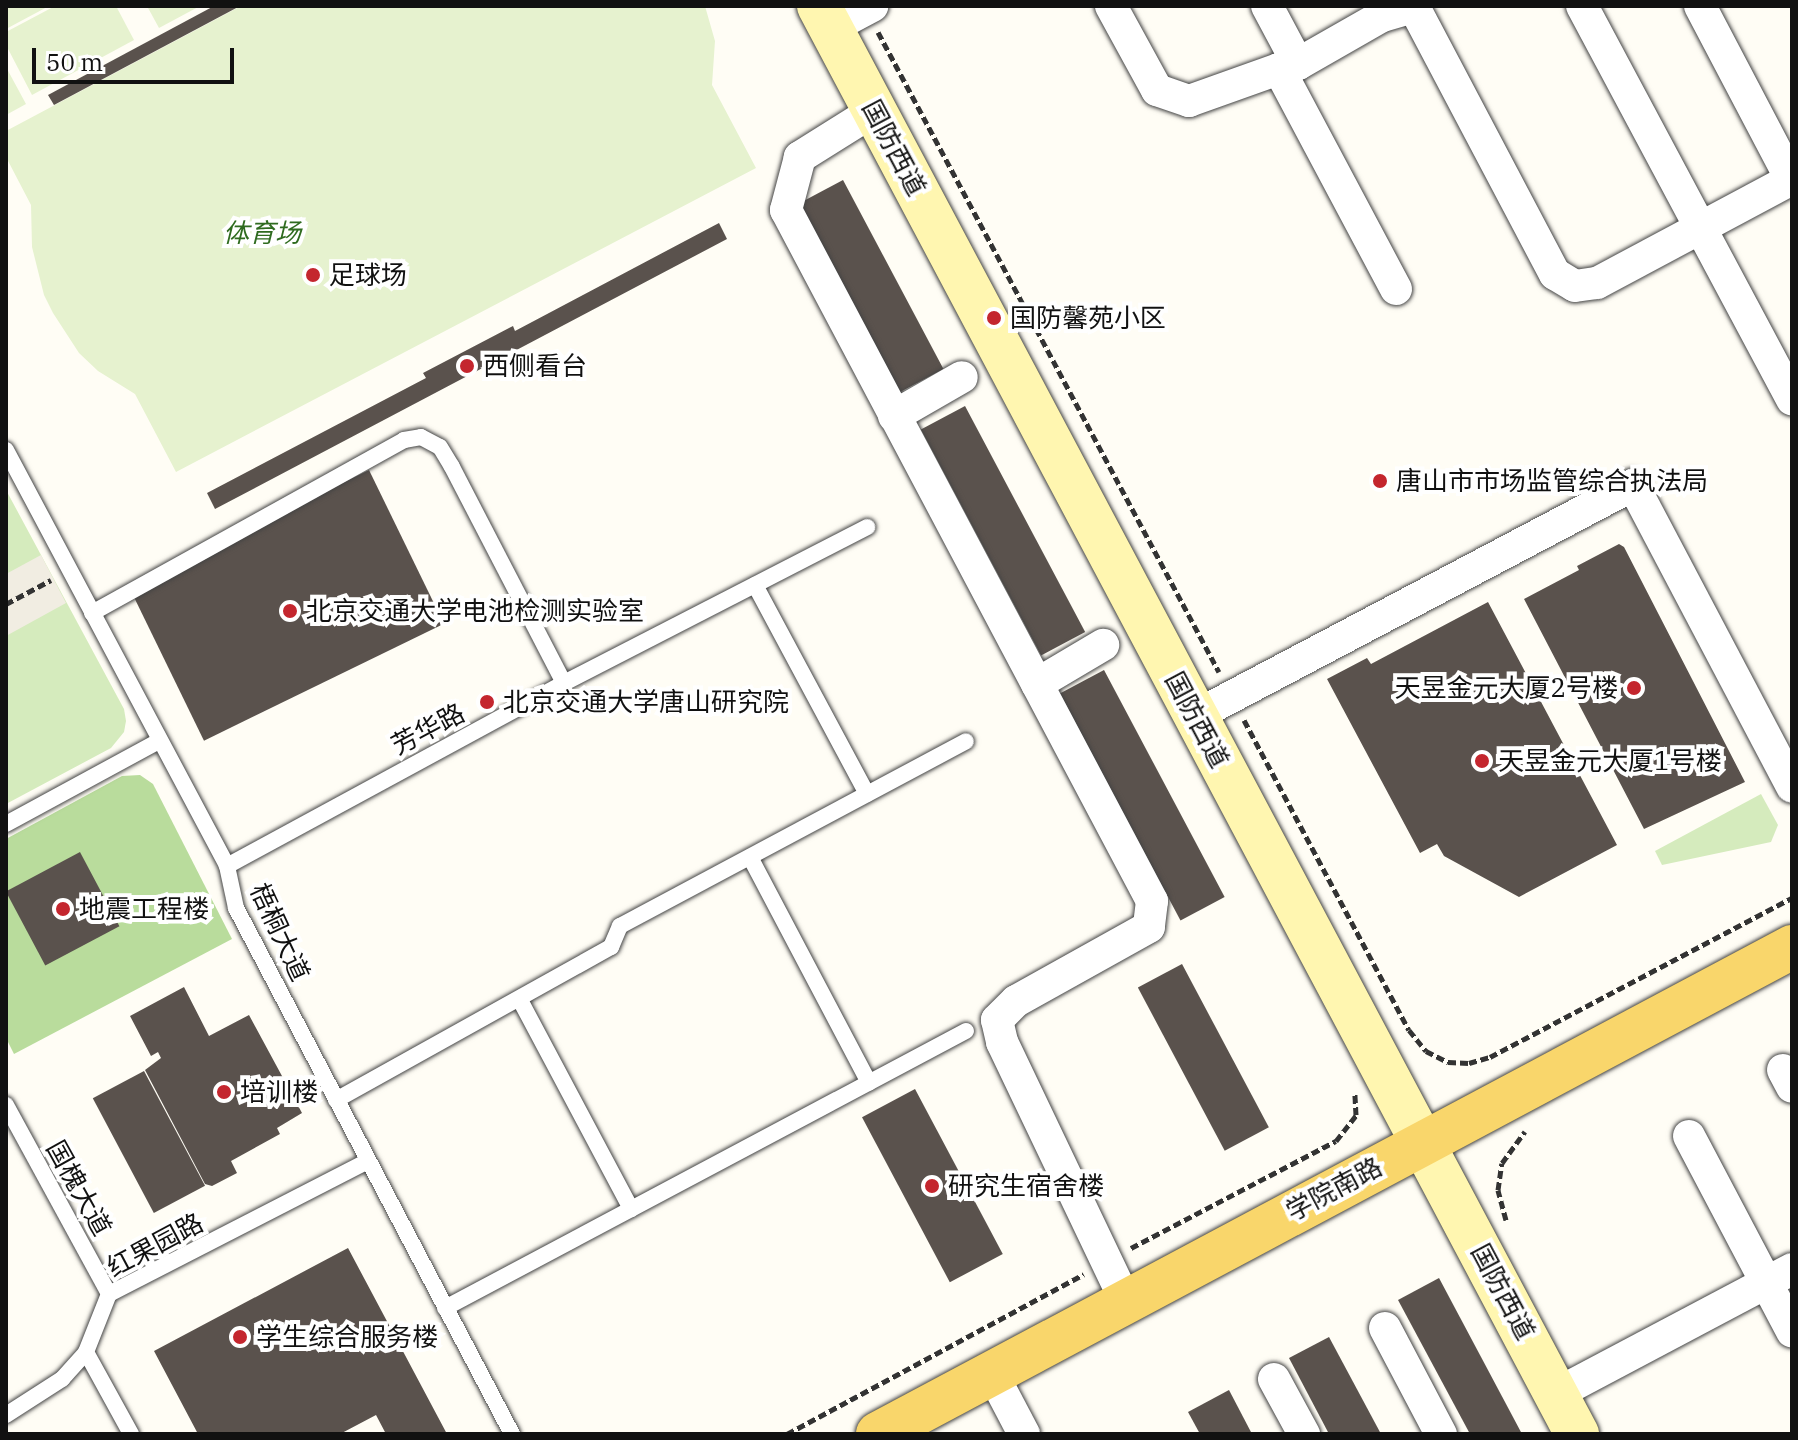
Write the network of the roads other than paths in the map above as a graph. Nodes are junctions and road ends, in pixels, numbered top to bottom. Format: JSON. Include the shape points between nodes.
{"nodes":[{"id":1,"x":1111,"y":6,"type":"edge"},
{"id":2,"x":1267,"y":6,"type":"edge"},
{"id":3,"x":1415,"y":6,"type":"edge"},
{"id":4,"x":1582,"y":6,"type":"edge"},
{"id":5,"x":1700,"y":6,"type":"edge"},
{"id":6,"x":847,"y":12,"type":"edge"},
{"id":7,"x":1288,"y":67,"type":"junction"},
{"id":8,"x":875,"y":110,"type":"junction"},
{"id":9,"x":1792,"y":179,"type":"edge"},
{"id":10,"x":1702,"y":228,"type":"junction"},
{"id":11,"x":1396,"y":289,"type":"dead end"},
{"id":12,"x":962,"y":377,"type":"dead end"},
{"id":13,"x":1792,"y":399,"type":"edge"},
{"id":14,"x":894,"y":416,"type":"junction"},
{"id":15,"x":6,"y":450,"type":"edge"},
{"id":16,"x":867,"y":527,"type":"dead end"},
{"id":17,"x":755,"y":585,"type":"junction"},
{"id":18,"x":92,"y":613,"type":"junction"},
{"id":19,"x":1103,"y":645,"type":"dead end"},
{"id":20,"x":564,"y":683,"type":"junction"},
{"id":21,"x":1037,"y":684,"type":"junction"},
{"id":22,"x":1213,"y":706,"type":"junction"},
{"id":23,"x":159,"y":741,"type":"junction"},
{"id":24,"x":966,"y":741,"type":"dead end"},
{"id":25,"x":1792,"y":787,"type":"edge"},
{"id":26,"x":867,"y":794,"type":"junction"},
{"id":27,"x":6,"y":824,"type":"edge"},
{"id":28,"x":750,"y":857,"type":"junction"},
{"id":29,"x":227,"y":866,"type":"junction"},
{"id":30,"x":1792,"y":947,"type":"edge"},
{"id":31,"x":520,"y":1000,"type":"junction"},
{"id":32,"x":966,"y":1031,"type":"dead end"},
{"id":33,"x":869,"y":1083,"type":"junction"},
{"id":34,"x":336,"y":1100,"type":"junction"},
{"id":35,"x":6,"y":1105,"type":"edge"},
{"id":36,"x":1689,"y":1136,"type":"dead end"},
{"id":37,"x":1423,"y":1141,"type":"junction"},
{"id":38,"x":368,"y":1161,"type":"junction"},
{"id":39,"x":631,"y":1209,"type":"junction"},
{"id":40,"x":1779,"y":1276,"type":"edge"},
{"id":41,"x":109,"y":1294,"type":"junction"},
{"id":42,"x":1125,"y":1300,"type":"junction"},
{"id":43,"x":445,"y":1308,"type":"junction"},
{"id":44,"x":1385,"y":1328,"type":"dead end"},
{"id":45,"x":1792,"y":1331,"type":"edge"},
{"id":46,"x":86,"y":1352,"type":"junction"},
{"id":47,"x":992,"y":1373,"type":"junction"},
{"id":48,"x":1274,"y":1379,"type":"dead end"},
{"id":49,"x":1556,"y":1394,"type":"junction"},
{"id":50,"x":6,"y":1415,"type":"edge"},
{"id":51,"x":131,"y":1434,"type":"edge"},
{"id":52,"x":512,"y":1434,"type":"edge"},
{"id":53,"x":878,"y":1434,"type":"edge"},
{"id":54,"x":1024,"y":1434,"type":"edge"},
{"id":55,"x":1304,"y":1434,"type":"edge"},
{"id":56,"x":1441,"y":1434,"type":"edge"},
{"id":57,"x":1577,"y":1434,"type":"edge"}],
"edges":[{"from":1,"to":7,"type":"street","via":[[1157,90],[1189,101]]},
{"from":2,"to":7,"type":"street"},
{"from":3,"to":7,"type":"street","via":[[1382,16]]},
{"from":3,"to":10,"type":"street","via":[[1555,274],[1575,286],[1597,283]]},
{"from":4,"to":10,"type":"street"},
{"from":5,"to":9,"type":"street"},
{"from":6,"to":8,"type":"street","name":"国防西道"},
{"from":7,"to":11,"type":"street"},
{"from":8,"to":14,"type":"street","via":[[800,157],[786,210]]},
{"from":8,"to":22,"type":"street","name":"国防西道"},
{"from":9,"to":10,"type":"street"},
{"from":10,"to":13,"type":"street"},
{"from":12,"to":14,"type":"street"},
{"from":14,"to":21,"type":"street"},
{"from":15,"to":18,"type":"lane","name":"梧桐大道"},
{"from":16,"to":17,"type":"lane","name":"芳华路"},
{"from":17,"to":20,"type":"lane","name":"芳华路"},
{"from":17,"to":26,"type":"lane"},
{"from":18,"to":20,"type":"lane","via":[[404,440],[421,437],[440,447],[452,467]]},
{"from":18,"to":23,"type":"lane","name":"梧桐大道"},
{"from":19,"to":21,"type":"street"},
{"from":20,"to":29,"type":"lane","name":"芳华路"},
{"from":21,"to":42,"type":"street","via":[[1152,901],[1149,927],[1016,1001],[997,1020],[1002,1042]]},
{"from":22,"to":25,"type":"street","via":[[1633,485]]},
{"from":22,"to":37,"type":"street","name":"国防西道"},
{"from":23,"to":27,"type":"lane"},
{"from":23,"to":29,"type":"lane","name":"梧桐大道"},
{"from":24,"to":26,"type":"lane"},
{"from":26,"to":28,"type":"lane"},
{"from":28,"to":31,"type":"lane","via":[[620,926],[611,947]]},
{"from":28,"to":33,"type":"lane"},
{"from":29,"to":34,"type":"lane","name":"梧桐大道","via":[[236,908]]},
{"from":30,"to":37,"type":"main road","name":"学院南路"},
{"from":31,"to":34,"type":"lane"},
{"from":31,"to":39,"type":"lane"},
{"from":32,"to":33,"type":"lane"},
{"from":33,"to":39,"type":"lane"},
{"from":34,"to":38,"type":"lane","name":"梧桐大道"},
{"from":35,"to":41,"type":"lane","name":"国槐大道"},
{"from":36,"to":40,"type":"street"},
{"from":37,"to":42,"type":"main road","name":"学院南路"},
{"from":37,"to":49,"type":"street","name":"国防西道"},
{"from":38,"to":41,"type":"lane","name":"红果园路"},
{"from":38,"to":43,"type":"lane","name":"梧桐大道"},
{"from":39,"to":43,"type":"lane"},
{"from":40,"to":45,"type":"street"},
{"from":40,"to":49,"type":"street"},
{"from":41,"to":46,"type":"lane","name":"红果园路"},
{"from":42,"to":47,"type":"main road","name":"学院南路"},
{"from":43,"to":52,"type":"lane","name":"梧桐大道"},
{"from":44,"to":56,"type":"street"},
{"from":46,"to":50,"type":"lane","name":"红果园路","via":[[62,1379]]},
{"from":46,"to":51,"type":"lane"},
{"from":47,"to":53,"type":"main road","name":"学院南路"},
{"from":47,"to":54,"type":"street"},
{"from":48,"to":55,"type":"street"},
{"from":49,"to":57,"type":"street","name":"国防西道"}]}
